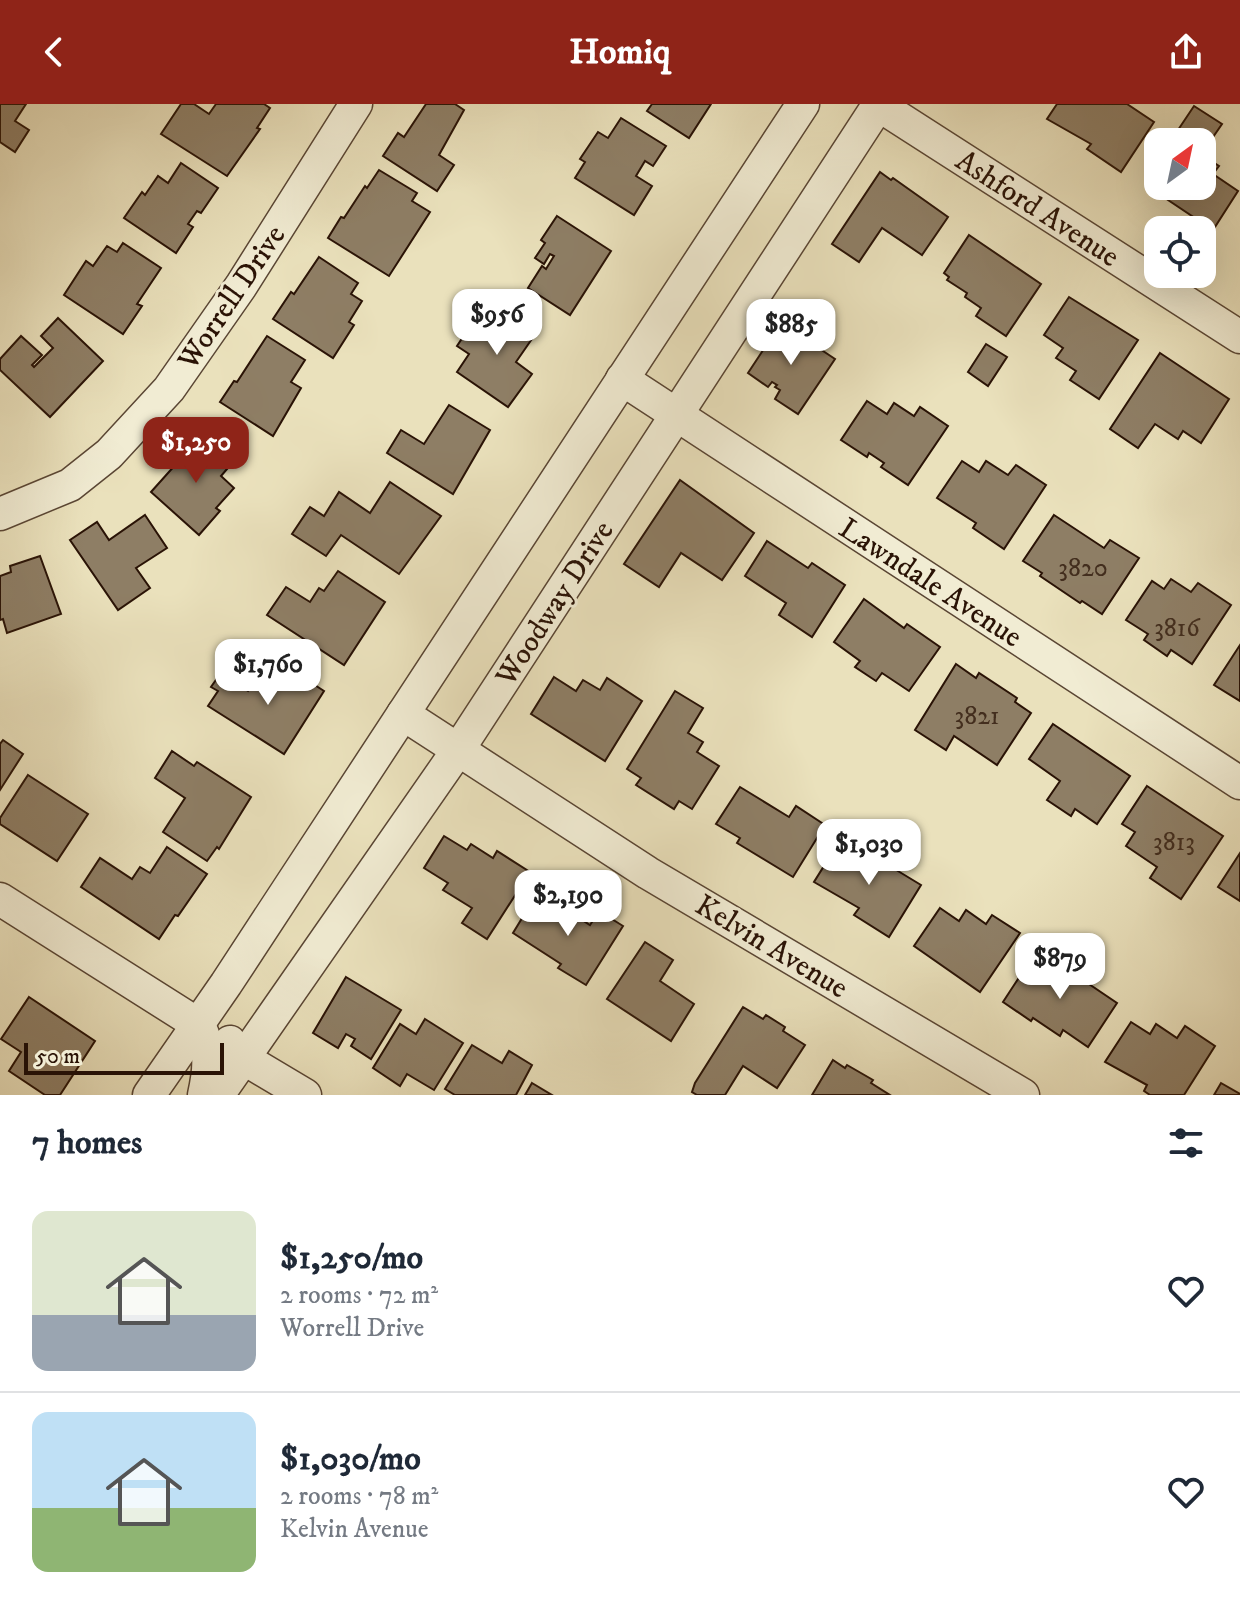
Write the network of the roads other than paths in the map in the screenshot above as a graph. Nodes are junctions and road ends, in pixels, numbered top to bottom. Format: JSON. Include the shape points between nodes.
{"nodes":[{"id":1,"x":356,"y":104,"type":"edge"},
{"id":2,"x":803,"y":104,"type":"edge"},
{"id":3,"x":878,"y":104,"type":"edge"},
{"id":4,"x":1240,"y":337,"type":"edge"},
{"id":5,"x":622,"y":379,"type":"junction"},
{"id":6,"x":676,"y":416,"type":"junction"},
{"id":7,"x":0,"y":514,"type":"edge"},
{"id":8,"x":403,"y":714,"type":"junction"},
{"id":9,"x":458,"y":750,"type":"junction"},
{"id":10,"x":1240,"y":783,"type":"edge"},
{"id":11,"x":0,"y":899,"type":"edge"},
{"id":12,"x":226,"y":984,"type":"junction"},
{"id":13,"x":199,"y":1025,"type":"junction"},
{"id":14,"x":243,"y":1058,"type":"junction"},
{"id":15,"x":149,"y":1095,"type":"edge"},
{"id":16,"x":204,"y":1095,"type":"edge"},
{"id":17,"x":218,"y":1095,"type":"edge"},
{"id":18,"x":305,"y":1095,"type":"edge"},
{"id":19,"x":1023,"y":1095,"type":"edge"}],
"edges":[{"from":1,"to":7,"type":"street","name":"Worrell Drive","via":[[169,389],[109,454],[70,485]]},
{"from":2,"to":5,"type":"street"},
{"from":3,"to":4,"type":"street","name":"Ashford Avenue"},
{"from":3,"to":6,"type":"street","name":"Woodway Drive"},
{"from":5,"to":6,"type":"street","name":"Lawndale Avenue"},
{"from":5,"to":8,"type":"street"},
{"from":6,"to":9,"type":"street","name":"Woodway Drive"},
{"from":6,"to":10,"type":"street","name":"Lawndale Avenue"},
{"from":8,"to":9,"type":"street","name":"Kelvin Avenue"},
{"from":8,"to":12,"type":"street"},
{"from":9,"to":14,"type":"street","name":"Woodway Drive"},
{"from":9,"to":19,"type":"street","name":"Kelvin Avenue","via":[[648,873]]},
{"from":11,"to":13,"type":"street"},
{"from":12,"to":13,"type":"street"},
{"from":12,"to":14,"type":"street","via":[[217,1009],[225,1035]]},
{"from":13,"to":15,"type":"street"},
{"from":13,"to":16,"type":"street","via":[[210,1058]]},
{"from":14,"to":17,"type":"street","name":"Woodway Drive"},
{"from":14,"to":18,"type":"street"}]}
